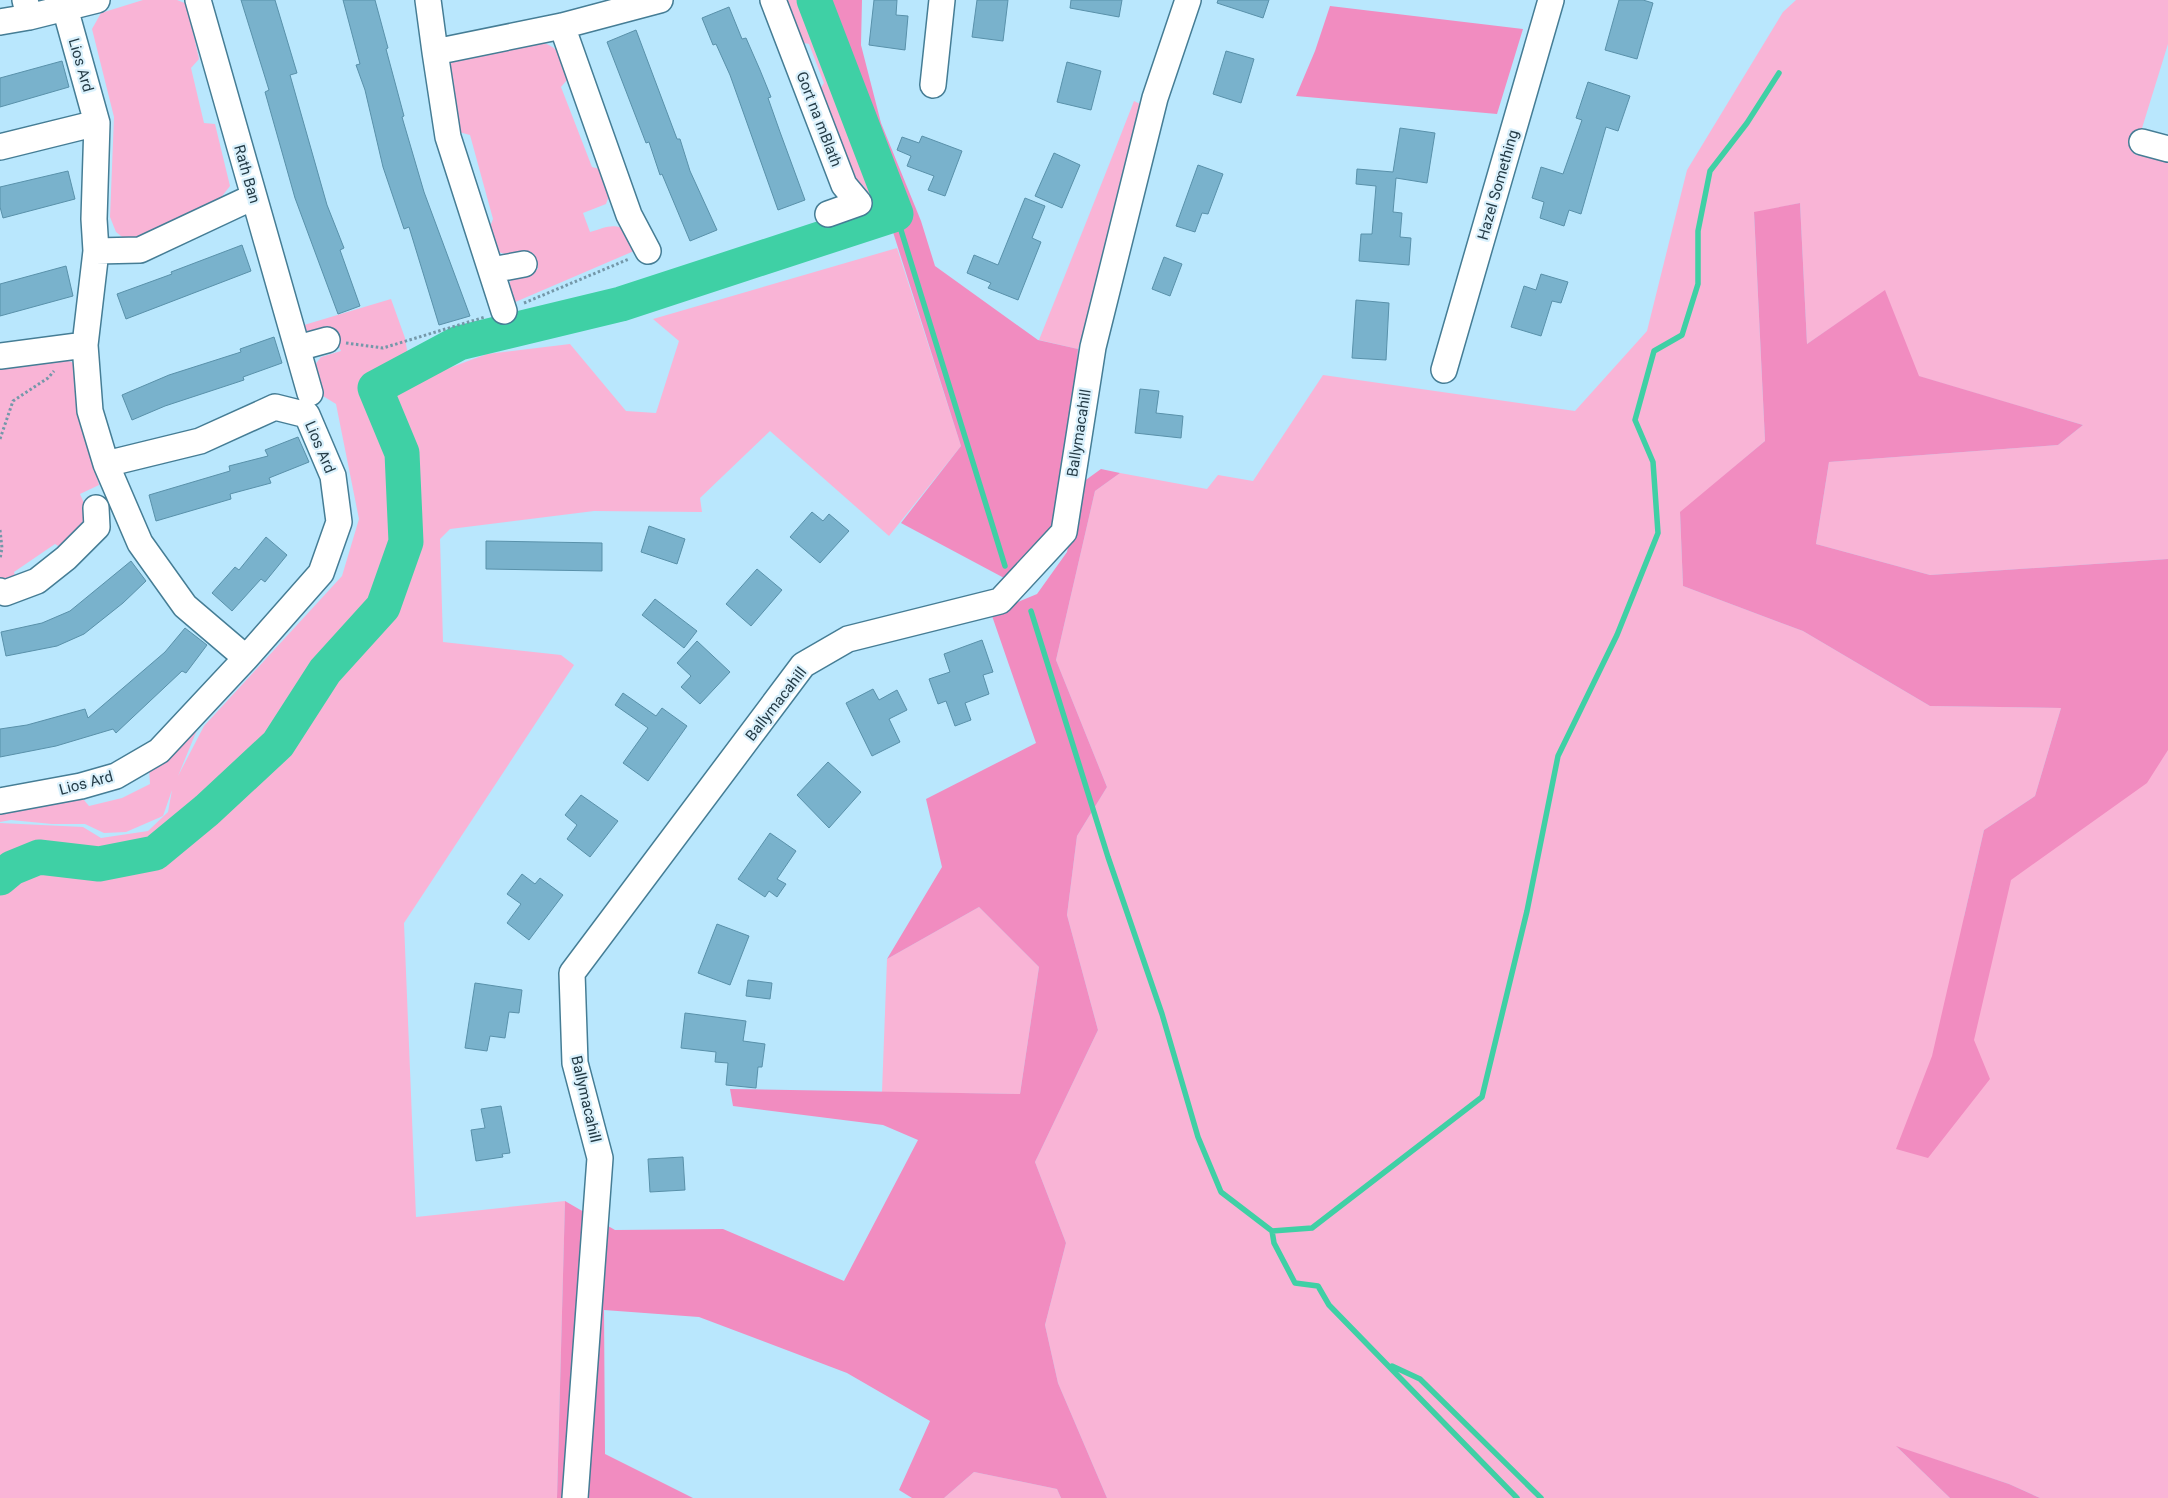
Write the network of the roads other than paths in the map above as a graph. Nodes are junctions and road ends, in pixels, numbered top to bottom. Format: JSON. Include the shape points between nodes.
{"nodes":[{"id":1,"x":97,"y":0,"type":"edge"},
{"id":2,"x":198,"y":0,"type":"edge"},
{"id":3,"x":428,"y":0,"type":"edge"},
{"id":4,"x":660,"y":0,"type":"edge"},
{"id":5,"x":773,"y":0,"type":"edge"},
{"id":6,"x":942,"y":0,"type":"edge"},
{"id":7,"x":1188,"y":0,"type":"edge"},
{"id":8,"x":1551,"y":0,"type":"edge"},
{"id":9,"x":27,"y":8,"type":"edge"},
{"id":10,"x":65,"y":8,"type":"junction"},
{"id":11,"x":0,"y":22,"type":"edge"},
{"id":12,"x":562,"y":26,"type":"junction"},
{"id":13,"x":435,"y":52,"type":"junction"},
{"id":14,"x":934,"y":85,"type":"dead end"},
{"id":15,"x":97,"y":122,"type":"junction"},
{"id":16,"x":0,"y":147,"type":"edge"},
{"id":17,"x":253,"y":197,"type":"junction"},
{"id":18,"x":828,"y":214,"type":"dead end"},
{"id":19,"x":96,"y":251,"type":"junction"},
{"id":20,"x":648,"y":251,"type":"dead end"},
{"id":21,"x":524,"y":264,"type":"dead end"},
{"id":22,"x":492,"y":270,"type":"junction"},
{"id":23,"x":504,"y":311,"type":"dead end"},
{"id":24,"x":327,"y":340,"type":"dead end"},
{"id":25,"x":74,"y":347,"type":"junction"},
{"id":26,"x":298,"y":348,"type":"junction"},
{"id":27,"x":0,"y":356,"type":"edge"},
{"id":28,"x":1444,"y":370,"type":"dead end"},
{"id":29,"x":310,"y":393,"type":"dead end"},
{"id":30,"x":106,"y":464,"type":"junction"},
{"id":31,"x":96,"y":508,"type":"dead end"},
{"id":32,"x":0,"y":592,"type":"edge"},
{"id":33,"x":246,"y":658,"type":"junction"},
{"id":34,"x":0,"y":801,"type":"edge"},
{"id":35,"x":575,"y":1498,"type":"edge"}],
"edges":[{"from":1,"to":10,"type":"street"},
{"from":2,"to":17,"type":"street","name":"Rath Ban"},
{"from":3,"to":13,"type":"street"},
{"from":4,"to":12,"type":"street"},
{"from":5,"to":18,"type":"street","name":"Gort na mBlath","via":[[844,185],[859,203]]},
{"from":6,"to":14,"type":"street"},
{"from":7,"to":35,"type":"street","name":"Ballymacahill","via":[[1155,98],[1093,347],[1064,532],[1000,601],[848,639],[803,665],[572,974],[574,1063],[600,1158]]},
{"from":8,"to":28,"type":"street","name":"Hazel Something"},
{"from":9,"to":10,"type":"street"},
{"from":9,"to":11,"type":"street"},
{"from":10,"to":15,"type":"street","name":"Lios Ard"},
{"from":12,"to":13,"type":"street"},
{"from":12,"to":20,"type":"street","via":[[620,218]]},
{"from":13,"to":22,"type":"street","via":[[448,137]]},
{"from":15,"to":16,"type":"street"},
{"from":15,"to":19,"type":"street","name":"Lios Ard"},
{"from":17,"to":19,"type":"street","via":[[140,250]]},
{"from":17,"to":26,"type":"street","name":"Rath Ban"},
{"from":19,"to":25,"type":"street","name":"Lios Ard"},
{"from":21,"to":22,"type":"street"},
{"from":22,"to":23,"type":"street"},
{"from":24,"to":26,"type":"street"},
{"from":25,"to":27,"type":"street"},
{"from":25,"to":30,"type":"street","name":"Lios Ard"},
{"from":26,"to":29,"type":"street","name":"Rath Ban"},
{"from":30,"to":33,"type":"street","name":"Lios Ard","via":[[140,543],[185,606]]},
{"from":30,"to":33,"type":"street","name":"Lios Ard","via":[[200,441],[275,407],[307,415],[333,476],[339,522],[321,573]]},
{"from":31,"to":32,"type":"street","via":[[97,527],[66,558],[37,582]]},
{"from":33,"to":34,"type":"street","name":"Lios Ard","via":[[159,751],[116,776]]}]}
